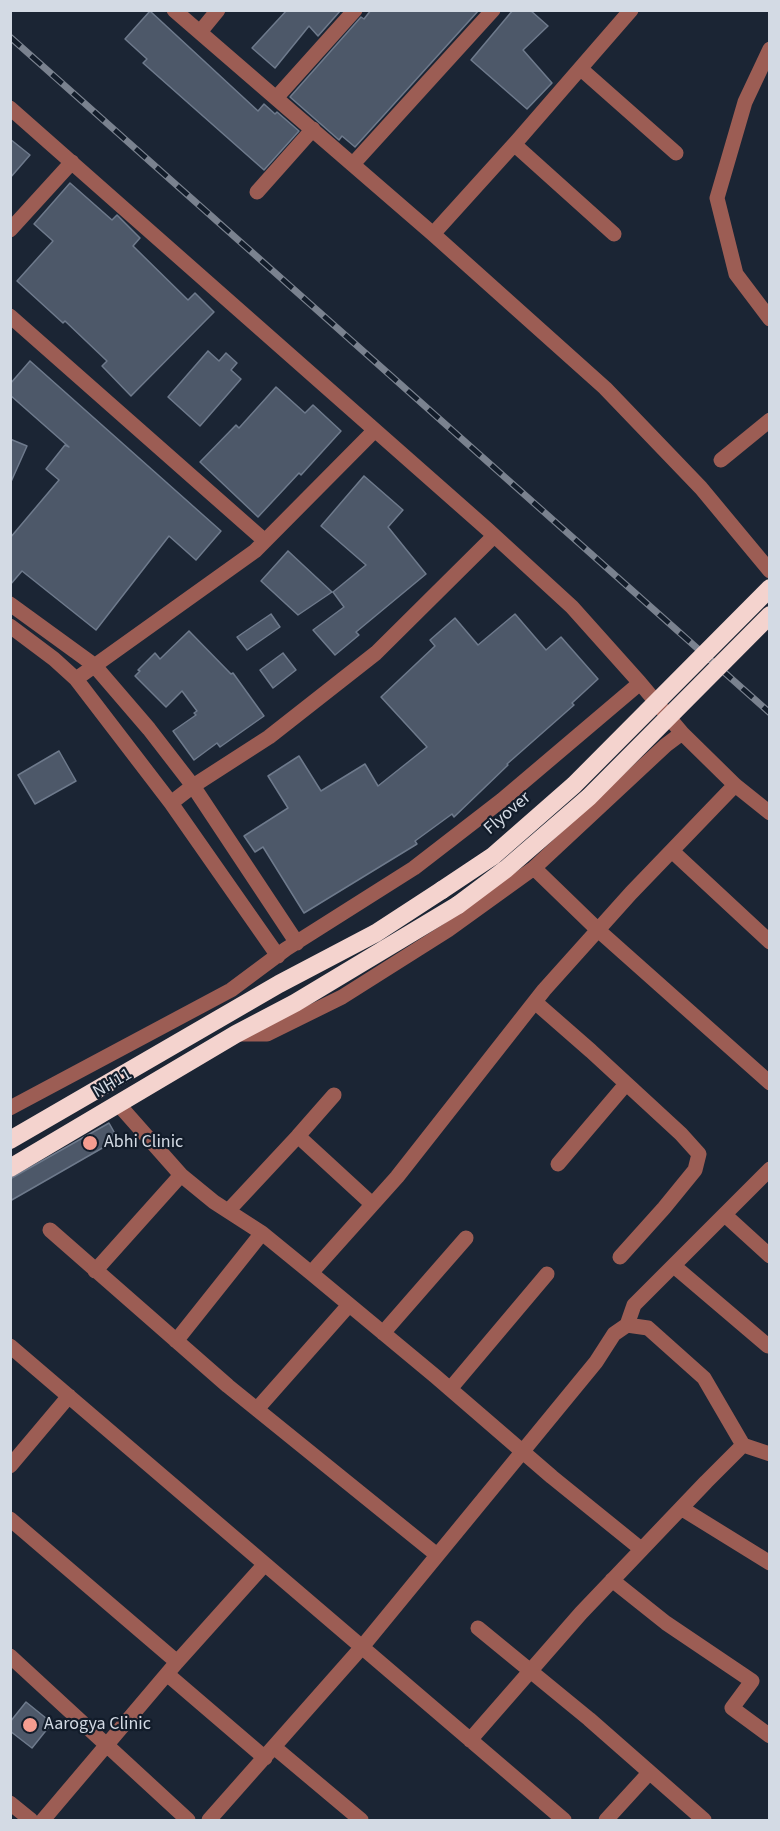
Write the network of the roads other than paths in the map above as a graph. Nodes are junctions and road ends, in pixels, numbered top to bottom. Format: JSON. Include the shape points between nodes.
{"nodes":[{"id":1,"x":174,"y":10,"type":"edge"},
{"id":2,"x":218,"y":10,"type":"edge"},
{"id":3,"x":355,"y":10,"type":"edge"},
{"id":4,"x":493,"y":10,"type":"edge"},
{"id":5,"x":631,"y":10,"type":"edge"},
{"id":6,"x":200,"y":32,"type":"junction"},
{"id":7,"x":770,"y":49,"type":"edge"},
{"id":8,"x":581,"y":69,"type":"junction"},
{"id":9,"x":276,"y":98,"type":"junction"},
{"id":10,"x":10,"y":108,"type":"edge"},
{"id":11,"x":313,"y":129,"type":"junction"},
{"id":12,"x":515,"y":145,"type":"junction"},
{"id":13,"x":676,"y":153,"type":"dead end"},
{"id":14,"x":72,"y":162,"type":"junction"},
{"id":15,"x":353,"y":164,"type":"junction"},
{"id":16,"x":257,"y":192,"type":"dead end"},
{"id":17,"x":10,"y":230,"type":"edge"},
{"id":18,"x":433,"y":234,"type":"junction"},
{"id":19,"x":614,"y":234,"type":"dead end"},
{"id":20,"x":10,"y":316,"type":"edge"},
{"id":21,"x":770,"y":319,"type":"edge"},
{"id":22,"x":770,"y":420,"type":"edge"},
{"id":23,"x":374,"y":431,"type":"junction"},
{"id":24,"x":721,"y":460,"type":"dead end"},
{"id":25,"x":494,"y":536,"type":"junction"},
{"id":26,"x":265,"y":541,"type":"junction"},
{"id":27,"x":768,"y":567,"type":"edge"},
{"id":28,"x":770,"y":588,"type":"edge"},
{"id":29,"x":10,"y":604,"type":"edge"},
{"id":30,"x":770,"y":615,"type":"edge"},
{"id":31,"x":10,"y":627,"type":"edge"},
{"id":32,"x":94,"y":665,"type":"junction"},
{"id":33,"x":76,"y":679,"type":"junction"},
{"id":34,"x":640,"y":683,"type":"junction"},
{"id":35,"x":682,"y":733,"type":"junction"},
{"id":36,"x":735,"y":785,"type":"junction"},
{"id":37,"x":193,"y":786,"type":"junction"},
{"id":38,"x":171,"y":803,"type":"junction"},
{"id":39,"x":770,"y":813,"type":"edge"},
{"id":40,"x":672,"y":851,"type":"junction"},
{"id":41,"x":534,"y":868,"type":"junction"},
{"id":42,"x":598,"y":930,"type":"junction"},
{"id":43,"x":770,"y":942,"type":"edge"},
{"id":44,"x":297,"y":943,"type":"junction"},
{"id":45,"x":278,"y":956,"type":"junction"},
{"id":46,"x":231,"y":990,"type":"junction"},
{"id":47,"x":534,"y":1002,"type":"junction"},
{"id":48,"x":230,"y":1014,"type":"junction"},
{"id":49,"x":236,"y":1034,"type":"junction"},
{"id":50,"x":770,"y":1083,"type":"edge"},
{"id":51,"x":626,"y":1084,"type":"junction"},
{"id":52,"x":334,"y":1095,"type":"dead end"},
{"id":53,"x":119,"y":1105,"type":"junction"},
{"id":54,"x":10,"y":1108,"type":"edge"},
{"id":55,"x":298,"y":1136,"type":"junction"},
{"id":56,"x":10,"y":1140,"type":"edge"},
{"id":57,"x":558,"y":1164,"type":"dead end"},
{"id":58,"x":10,"y":1168,"type":"edge"},
{"id":59,"x":770,"y":1169,"type":"edge"},
{"id":60,"x":181,"y":1175,"type":"junction"},
{"id":61,"x":372,"y":1204,"type":"junction"},
{"id":62,"x":228,"y":1211,"type":"junction"},
{"id":63,"x":725,"y":1215,"type":"junction"},
{"id":64,"x":50,"y":1230,"type":"dead end"},
{"id":65,"x":262,"y":1233,"type":"junction"},
{"id":66,"x":466,"y":1238,"type":"dead end"},
{"id":67,"x":770,"y":1256,"type":"edge"},
{"id":68,"x":620,"y":1257,"type":"dead end"},
{"id":69,"x":674,"y":1266,"type":"junction"},
{"id":70,"x":95,"y":1271,"type":"junction"},
{"id":71,"x":311,"y":1273,"type":"junction"},
{"id":72,"x":548,"y":1274,"type":"dead end"},
{"id":73,"x":349,"y":1305,"type":"junction"},
{"id":74,"x":627,"y":1324,"type":"junction"},
{"id":75,"x":383,"y":1333,"type":"junction"},
{"id":76,"x":176,"y":1341,"type":"junction"},
{"id":77,"x":10,"y":1346,"type":"edge"},
{"id":78,"x":768,"y":1346,"type":"dead end"},
{"id":79,"x":450,"y":1389,"type":"junction"},
{"id":80,"x":69,"y":1396,"type":"junction"},
{"id":81,"x":257,"y":1409,"type":"junction"},
{"id":82,"x":743,"y":1445,"type":"junction"},
{"id":83,"x":522,"y":1452,"type":"junction"},
{"id":84,"x":770,"y":1454,"type":"edge"},
{"id":85,"x":10,"y":1466,"type":"edge"},
{"id":86,"x":681,"y":1508,"type":"junction"},
{"id":87,"x":10,"y":1519,"type":"edge"},
{"id":88,"x":641,"y":1549,"type":"junction"},
{"id":89,"x":437,"y":1555,"type":"junction"},
{"id":90,"x":770,"y":1563,"type":"edge"},
{"id":91,"x":265,"y":1564,"type":"junction"},
{"id":92,"x":612,"y":1580,"type":"junction"},
{"id":93,"x":477,"y":1628,"type":"dead end"},
{"id":94,"x":362,"y":1647,"type":"junction"},
{"id":95,"x":10,"y":1656,"type":"edge"},
{"id":96,"x":172,"y":1668,"type":"junction"},
{"id":97,"x":531,"y":1672,"type":"junction"},
{"id":98,"x":770,"y":1736,"type":"edge"},
{"id":99,"x":470,"y":1740,"type":"junction"},
{"id":100,"x":107,"y":1745,"type":"junction"},
{"id":101,"x":270,"y":1752,"type":"junction"},
{"id":102,"x":649,"y":1773,"type":"junction"},
{"id":103,"x":10,"y":1803,"type":"edge"},
{"id":104,"x":31,"y":1821,"type":"edge"},
{"id":105,"x":43,"y":1821,"type":"edge"},
{"id":106,"x":188,"y":1821,"type":"edge"},
{"id":107,"x":209,"y":1821,"type":"edge"},
{"id":108,"x":361,"y":1821,"type":"edge"},
{"id":109,"x":564,"y":1821,"type":"edge"},
{"id":110,"x":606,"y":1821,"type":"edge"},
{"id":111,"x":704,"y":1821,"type":"edge"}],
"edges":[{"from":1,"to":6,"type":"street"},
{"from":2,"to":6,"type":"street"},
{"from":3,"to":9,"type":"street"},
{"from":4,"to":15,"type":"street"},
{"from":5,"to":8,"type":"street"},
{"from":6,"to":9,"type":"street"},
{"from":7,"to":21,"type":"street","via":[[744,102],[717,198],[736,274]]},
{"from":8,"to":12,"type":"street"},
{"from":8,"to":13,"type":"street"},
{"from":9,"to":11,"type":"street"},
{"from":10,"to":14,"type":"street"},
{"from":11,"to":15,"type":"street"},
{"from":11,"to":16,"type":"street"},
{"from":12,"to":18,"type":"street"},
{"from":12,"to":19,"type":"street"},
{"from":14,"to":17,"type":"street"},
{"from":14,"to":23,"type":"street"},
{"from":15,"to":18,"type":"street"},
{"from":18,"to":27,"type":"street","via":[[605,388]]},
{"from":20,"to":26,"type":"street"},
{"from":22,"to":24,"type":"street"},
{"from":23,"to":25,"type":"street"},
{"from":23,"to":26,"type":"street"},
{"from":25,"to":34,"type":"street","via":[[572,607]]},
{"from":25,"to":37,"type":"street","via":[[375,653],[269,737]]},
{"from":26,"to":32,"type":"street"},
{"from":28,"to":48,"type":"highway","name":"Flyover","bridge":true,"via":[[574,785],[493,856],[376,933]]},
{"from":29,"to":32,"type":"street"},
{"from":30,"to":49,"type":"highway","bridge":true,"via":[[589,797],[506,869],[458,905],[304,998]]},
{"from":31,"to":33,"type":"street"},
{"from":32,"to":33,"type":"street"},
{"from":32,"to":37,"type":"street"},
{"from":33,"to":38,"type":"street"},
{"from":34,"to":35,"type":"street"},
{"from":34,"to":44,"type":"street","via":[[502,800],[414,868]]},
{"from":35,"to":36,"type":"street"},
{"from":35,"to":41,"type":"street"},
{"from":36,"to":39,"type":"street"},
{"from":36,"to":40,"type":"street"},
{"from":37,"to":38,"type":"street"},
{"from":37,"to":44,"type":"street"},
{"from":38,"to":45,"type":"street"},
{"from":40,"to":42,"type":"street"},
{"from":40,"to":43,"type":"street"},
{"from":41,"to":42,"type":"street"},
{"from":41,"to":49,"type":"street","via":[[448,930],[342,997],[267,1034]]},
{"from":42,"to":47,"type":"street"},
{"from":42,"to":50,"type":"street"},
{"from":44,"to":45,"type":"street"},
{"from":45,"to":46,"type":"street"},
{"from":46,"to":48,"type":"street"},
{"from":46,"to":54,"type":"street"},
{"from":47,"to":51,"type":"street"},
{"from":47,"to":61,"type":"street"},
{"from":48,"to":56,"type":"highway","name":"Flyover"},
{"from":49,"to":53,"type":"highway","name":"NH11"},
{"from":51,"to":57,"type":"street"},
{"from":51,"to":68,"type":"street","via":[[699,1154],[695,1170]]},
{"from":52,"to":55,"type":"street"},
{"from":53,"to":58,"type":"highway","name":"NH11"},
{"from":53,"to":60,"type":"street"},
{"from":55,"to":61,"type":"street"},
{"from":55,"to":62,"type":"street"},
{"from":59,"to":63,"type":"street"},
{"from":60,"to":62,"type":"street"},
{"from":60,"to":70,"type":"street"},
{"from":61,"to":71,"type":"street"},
{"from":62,"to":65,"type":"street"},
{"from":63,"to":67,"type":"street"},
{"from":63,"to":69,"type":"street"},
{"from":64,"to":70,"type":"street"},
{"from":65,"to":71,"type":"street"},
{"from":65,"to":76,"type":"street"},
{"from":66,"to":75,"type":"street"},
{"from":69,"to":74,"type":"street","via":[[634,1305]]},
{"from":69,"to":78,"type":"street"},
{"from":70,"to":76,"type":"street"},
{"from":71,"to":73,"type":"street"},
{"from":72,"to":79,"type":"street"},
{"from":73,"to":75,"type":"street"},
{"from":73,"to":81,"type":"street"},
{"from":74,"to":82,"type":"street","via":[[648,1328],[704,1378]]},
{"from":74,"to":83,"type":"street","via":[[614,1334],[596,1362]]},
{"from":75,"to":79,"type":"street"},
{"from":76,"to":81,"type":"street"},
{"from":77,"to":80,"type":"street"},
{"from":79,"to":83,"type":"street"},
{"from":80,"to":85,"type":"street"},
{"from":80,"to":91,"type":"street"},
{"from":81,"to":89,"type":"street"},
{"from":82,"to":84,"type":"street"},
{"from":82,"to":86,"type":"street"},
{"from":83,"to":88,"type":"street"},
{"from":83,"to":89,"type":"street"},
{"from":86,"to":88,"type":"street"},
{"from":86,"to":90,"type":"street"},
{"from":87,"to":96,"type":"street"},
{"from":88,"to":92,"type":"street"},
{"from":89,"to":94,"type":"street"},
{"from":91,"to":94,"type":"street"},
{"from":91,"to":96,"type":"street"},
{"from":92,"to":97,"type":"street"},
{"from":92,"to":98,"type":"street","via":[[666,1623],[752,1681],[732,1708]]},
{"from":93,"to":97,"type":"street"},
{"from":94,"to":99,"type":"street"},
{"from":94,"to":101,"type":"street"},
{"from":95,"to":100,"type":"street"},
{"from":96,"to":100,"type":"street"},
{"from":96,"to":101,"type":"street"},
{"from":97,"to":99,"type":"street"},
{"from":97,"to":102,"type":"street"},
{"from":99,"to":109,"type":"street"},
{"from":100,"to":105,"type":"street"},
{"from":100,"to":106,"type":"street"},
{"from":101,"to":107,"type":"street"},
{"from":101,"to":108,"type":"street"},
{"from":102,"to":110,"type":"street"},
{"from":102,"to":111,"type":"street"},
{"from":103,"to":104,"type":"street"}]}
